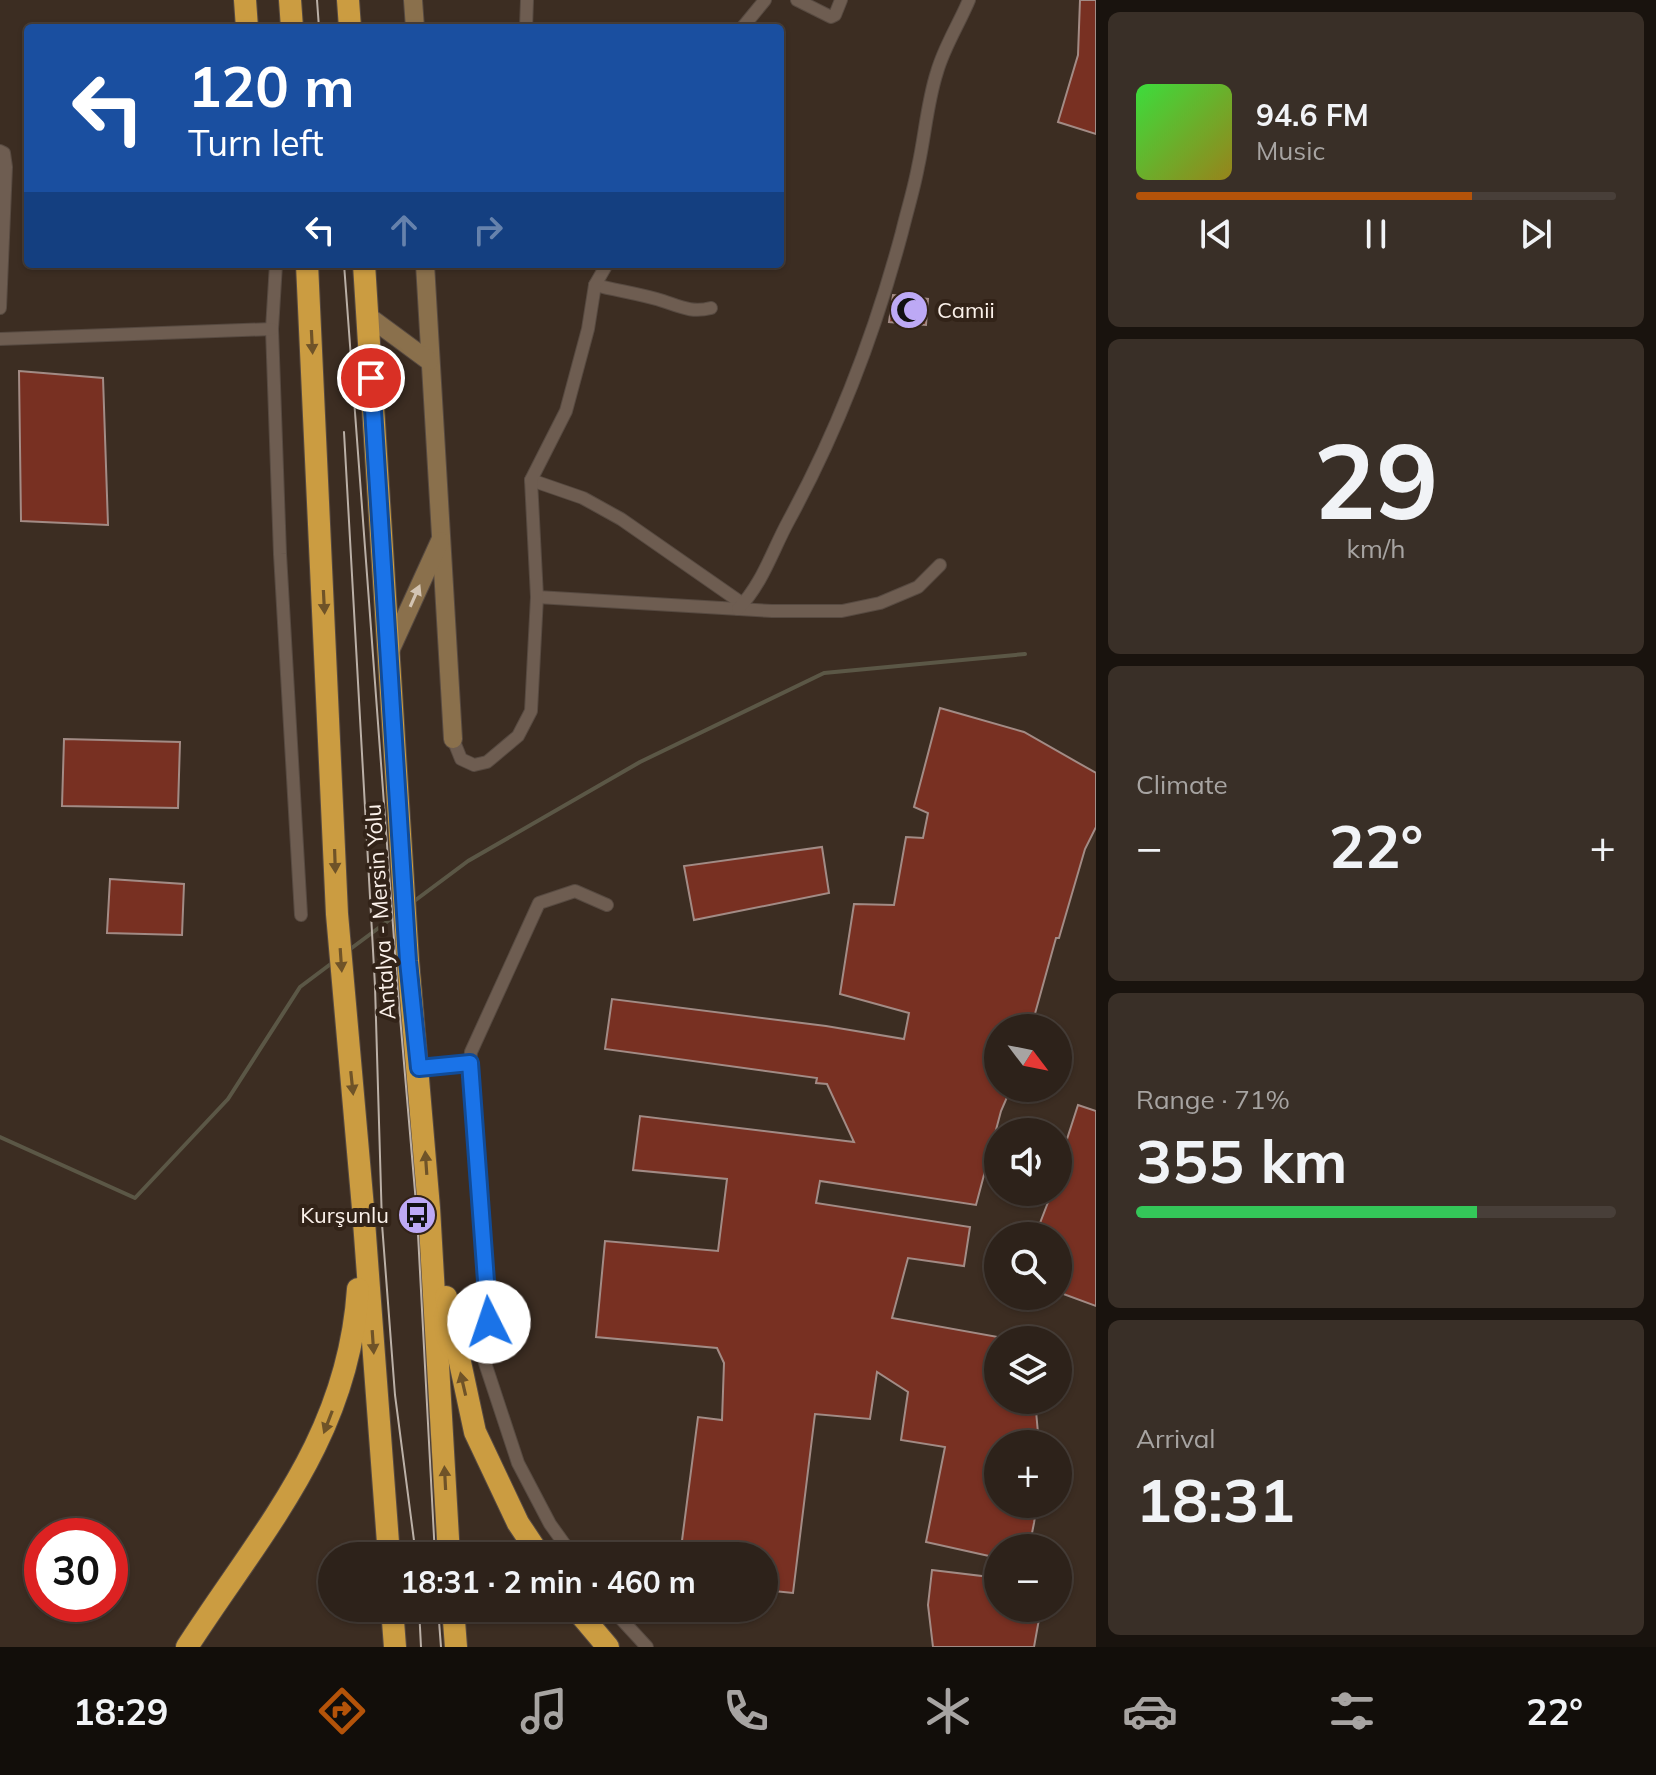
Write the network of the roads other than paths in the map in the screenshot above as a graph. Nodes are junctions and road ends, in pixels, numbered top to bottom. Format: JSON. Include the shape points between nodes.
{"nodes":[{"id":1,"x":245,"y":0,"type":"edge"},
{"id":2,"x":290,"y":0,"type":"edge"},
{"id":3,"x":348,"y":0,"type":"edge"},
{"id":4,"x":413,"y":0,"type":"edge"},
{"id":5,"x":527,"y":0,"type":"edge"},
{"id":6,"x":765,"y":0,"type":"edge"},
{"id":7,"x":797,"y":0,"type":"edge"},
{"id":8,"x":841,"y":0,"type":"edge"},
{"id":9,"x":969,"y":0,"type":"edge"},
{"id":10,"x":247,"y":24,"type":"edge"},
{"id":11,"x":292,"y":24,"type":"edge"},
{"id":12,"x":350,"y":24,"type":"edge"},
{"id":13,"x":415,"y":24,"type":"edge"},
{"id":14,"x":526,"y":24,"type":"edge"},
{"id":15,"x":745,"y":24,"type":"edge"},
{"id":16,"x":0,"y":151,"type":"edge"},
{"id":17,"x":276,"y":268,"type":"edge"},
{"id":18,"x":295,"y":268,"type":"edge"},
{"id":19,"x":307,"y":268,"type":"edge"},
{"id":20,"x":364,"y":268,"type":"edge"},
{"id":21,"x":425,"y":268,"type":"edge"},
{"id":22,"x":605,"y":268,"type":"edge"},
{"id":23,"x":595,"y":285,"type":"junction"},
{"id":24,"x":310,"y":301,"type":"junction"},
{"id":25,"x":0,"y":308,"type":"edge"},
{"id":26,"x":711,"y":308,"type":"dead end"},
{"id":27,"x":368,"y":316,"type":"junction"},
{"id":28,"x":272,"y":329,"type":"junction"},
{"id":29,"x":0,"y":339,"type":"edge"},
{"id":30,"x":429,"y":361,"type":"junction"},
{"id":31,"x":531,"y":480,"type":"junction"},
{"id":32,"x":441,"y":538,"type":"junction"},
{"id":33,"x":940,"y":565,"type":"dead end"},
{"id":34,"x":537,"y":597,"type":"junction"},
{"id":35,"x":741,"y":606,"type":"junction"},
{"id":36,"x":388,"y":655,"type":"junction"},
{"id":37,"x":453,"y":739,"type":"joint"},
{"id":38,"x":607,"y":905,"type":"dead end"},
{"id":39,"x":301,"y":915,"type":"dead end"},
{"id":40,"x":470,"y":1063,"type":"junction"},
{"id":41,"x":419,"y":1068,"type":"junction"},
{"id":42,"x":363,"y":1208,"type":"junction"},
{"id":43,"x":429,"y":1208,"type":"junction"},
{"id":44,"x":388,"y":1542,"type":"edge"},
{"id":45,"x":448,"y":1542,"type":"edge"},
{"id":46,"x":531,"y":1542,"type":"edge"},
{"id":47,"x":563,"y":1542,"type":"edge"},
{"id":48,"x":393,"y":1622,"type":"edge"},
{"id":49,"x":454,"y":1622,"type":"edge"},
{"id":50,"x":587,"y":1622,"type":"edge"},
{"id":51,"x":624,"y":1622,"type":"edge"},
{"id":52,"x":187,"y":1647,"type":"edge"},
{"id":53,"x":395,"y":1647,"type":"edge"},
{"id":54,"x":456,"y":1647,"type":"edge"},
{"id":55,"x":608,"y":1647,"type":"edge"},
{"id":56,"x":647,"y":1647,"type":"edge"}],
"edges":[{"from":1,"to":10,"type":"highway"},
{"from":2,"to":11,"type":"highway"},
{"from":3,"to":12,"type":"highway"},
{"from":4,"to":13,"type":"street"},
{"from":5,"to":14,"type":"street"},
{"from":6,"to":15,"type":"street"},
{"from":7,"to":8,"type":"street","via":[[831,17]]},
{"from":9,"to":35,"type":"street","via":[[937,69],[908,209],[856,380],[764,575]]},
{"from":16,"to":25,"type":"street","via":[[6,167]]},
{"from":17,"to":28,"type":"street"},
{"from":18,"to":24,"type":"highway"},
{"from":19,"to":24,"type":"highway","name":"Antalya - Mersin Yolu"},
{"from":20,"to":27,"type":"highway","name":"Antalya - Mersin Yolu"},
{"from":21,"to":30,"type":"street"},
{"from":22,"to":23,"type":"street"},
{"from":23,"to":26,"type":"street","via":[[682,309]]},
{"from":23,"to":31,"type":"street","via":[[566,411]]},
{"from":24,"to":42,"type":"highway","name":"Antalya - Mersin Yolu","one_way":true,"via":[[337,914]]},
{"from":27,"to":30,"type":"street"},
{"from":27,"to":36,"type":"highway","name":"Antalya - Mersin Yolu"},
{"from":28,"to":29,"type":"street"},
{"from":28,"to":39,"type":"street"},
{"from":30,"to":32,"type":"street"},
{"from":31,"to":34,"type":"street"},
{"from":31,"to":35,"type":"street","via":[[583,498],[621,519]]},
{"from":36,"to":32,"type":"street","one_way":true},
{"from":32,"to":37,"type":"street"},
{"from":33,"to":35,"type":"street","via":[[918,587],[842,611]]},
{"from":34,"to":35,"type":"street"},
{"from":34,"to":37,"type":"street","via":[[531,711],[518,736],[487,762],[474,765],[461,759]]},
{"from":36,"to":41,"type":"highway","name":"Antalya - Mersin Yolu"},
{"from":38,"to":40,"type":"street","via":[[575,891],[539,903]]},
{"from":40,"to":41,"type":"street"},
{"from":40,"to":47,"type":"street","via":[[489,1322],[484,1360],[518,1463]]},
{"from":43,"to":41,"type":"highway","name":"Antalya - Mersin Yolu","one_way":true},
{"from":42,"to":44,"type":"highway","name":"Antalya - Mersin Yolu","one_way":true},
{"from":42,"to":52,"type":"highway","one_way":true,"via":[[355,1323],[340,1390],[321,1439]]},
{"from":45,"to":43,"type":"highway","name":"Antalya - Mersin Yolu","one_way":true},
{"from":46,"to":43,"type":"highway","one_way":true,"via":[[475,1432]]},
{"from":48,"to":53,"type":"highway"},
{"from":49,"to":54,"type":"highway"},
{"from":50,"to":55,"type":"highway"},
{"from":51,"to":56,"type":"street"}]}
